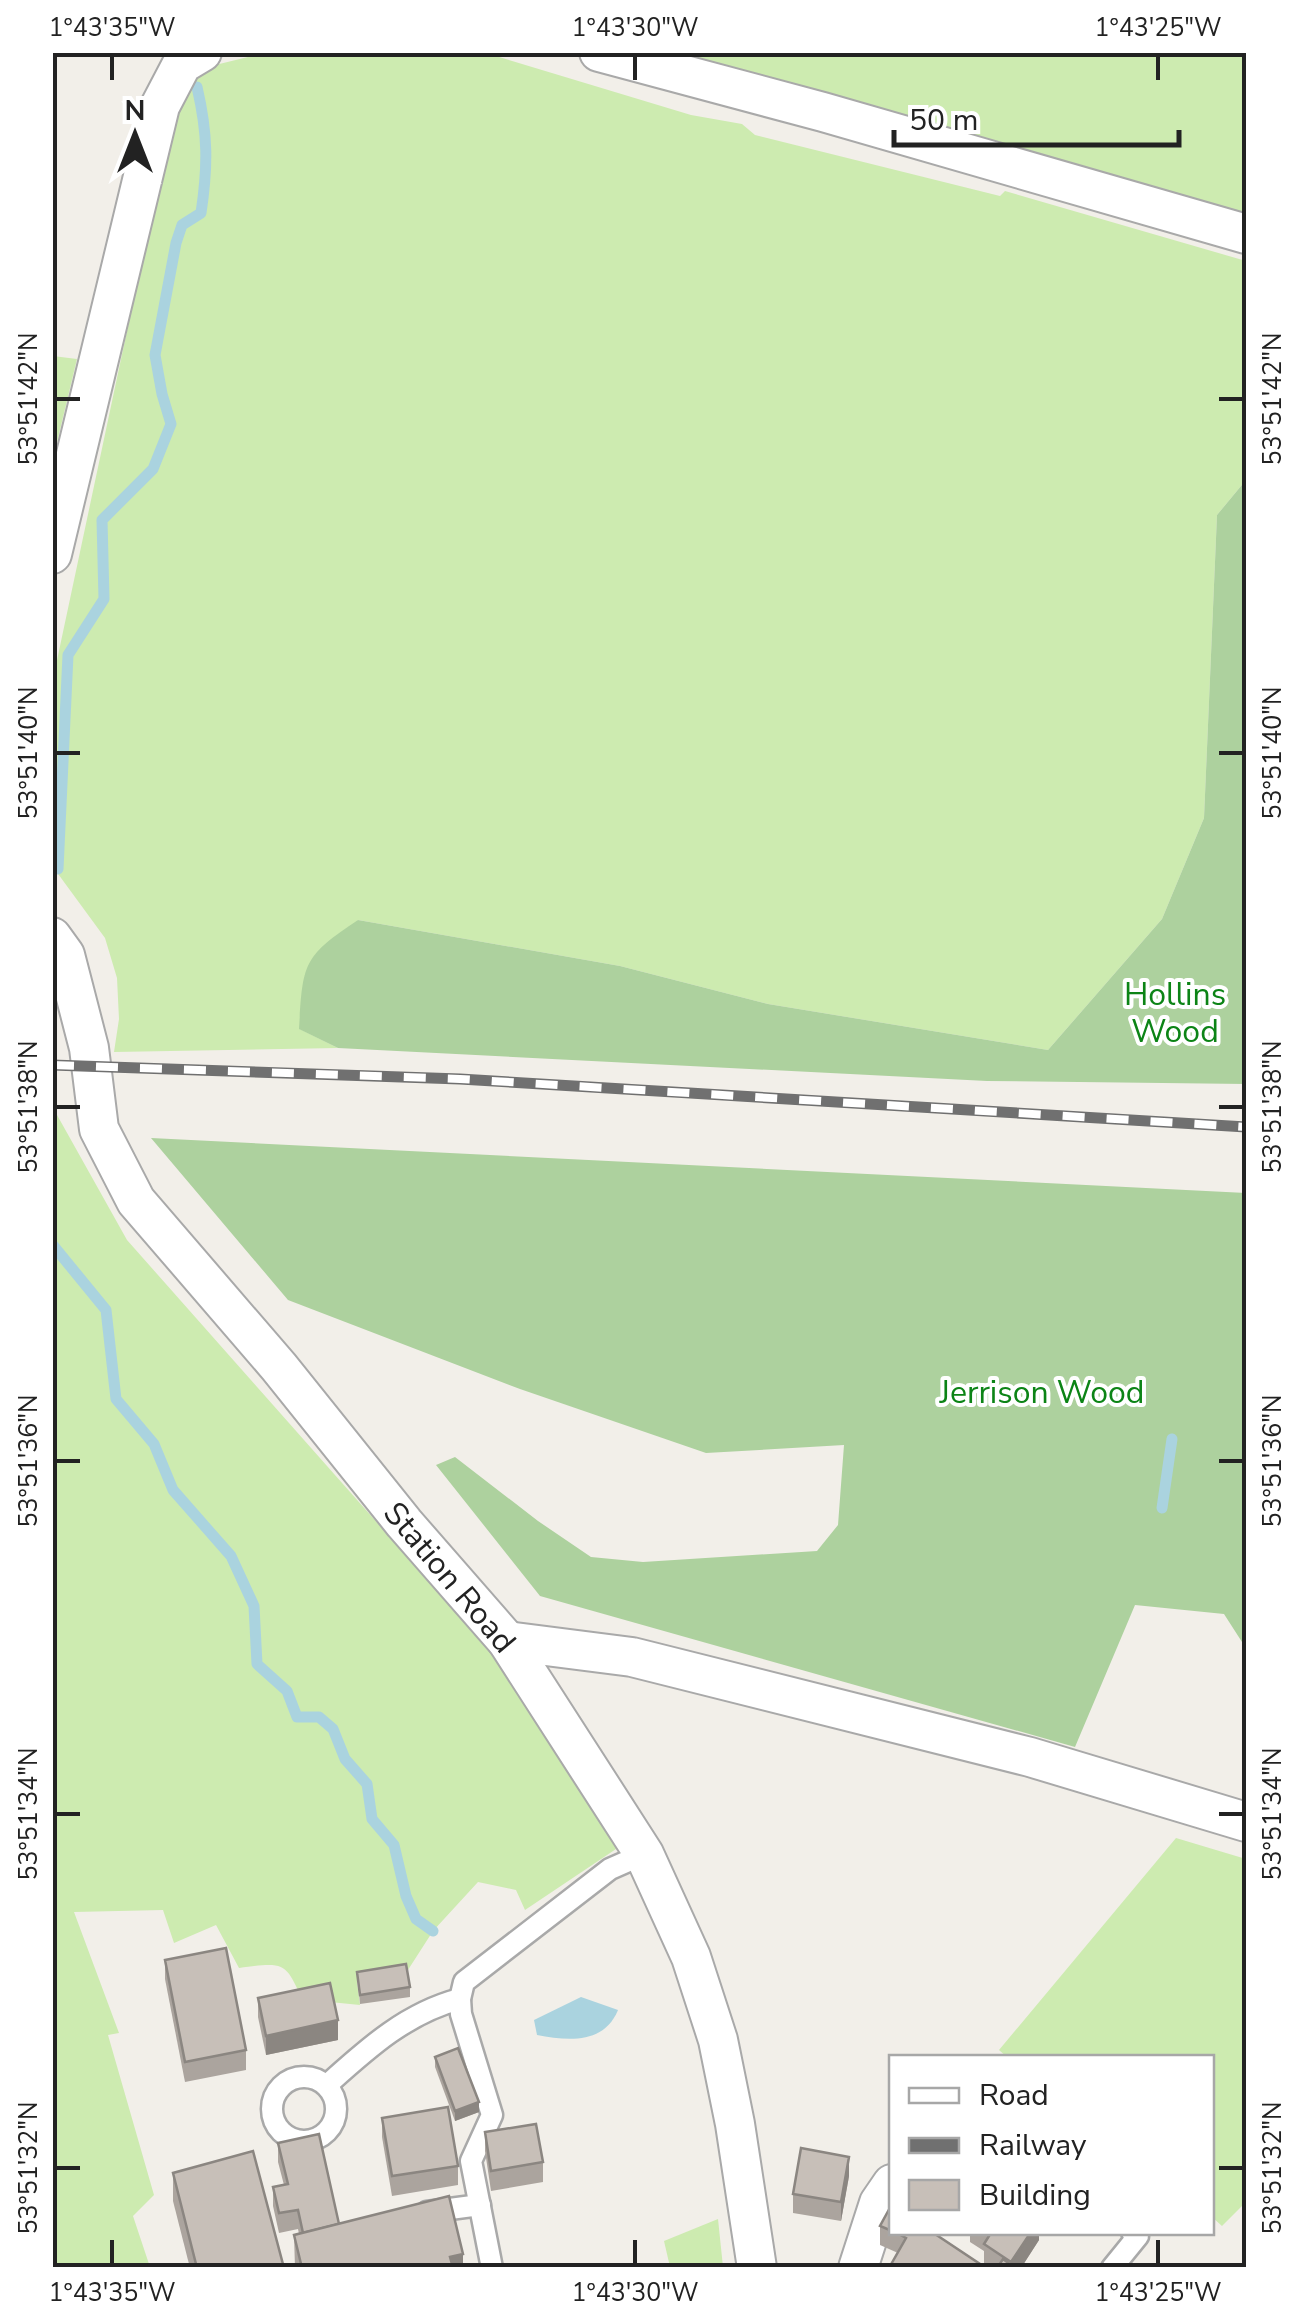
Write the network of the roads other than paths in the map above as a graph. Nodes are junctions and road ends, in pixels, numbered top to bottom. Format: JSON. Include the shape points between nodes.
{"nodes":[{"id":1,"x":202,"y":52,"type":"edge"},
{"id":2,"x":598,"y":52,"type":"edge"},
{"id":3,"x":1246,"y":234,"type":"edge"},
{"id":4,"x":52,"y":554,"type":"edge"},
{"id":5,"x":52,"y":937,"type":"edge"},
{"id":6,"x":507,"y":1642,"type":"junction"},
{"id":7,"x":1246,"y":1822,"type":"edge"},
{"id":8,"x":644,"y":1854,"type":"junction"},
{"id":9,"x":460,"y":2000,"type":"junction"},
{"id":10,"x":326,"y":2086,"type":"dead end"},
{"id":11,"x":889,"y":2188,"type":"edge"},
{"id":12,"x":480,"y":2204,"type":"junction"},
{"id":13,"x":405,"y":2216,"type":"edge"},
{"id":14,"x":1136,"y":2235,"type":"edge"},
{"id":15,"x":492,"y":2268,"type":"edge"},
{"id":16,"x":756,"y":2268,"type":"edge"},
{"id":17,"x":858,"y":2268,"type":"edge"},
{"id":18,"x":1112,"y":2268,"type":"edge"}],
"edges":[{"from":1,"to":4,"type":"street","via":[[182,64],[160,106]]},
{"from":2,"to":3,"type":"street"},
{"from":5,"to":6,"type":"street","name":"Station Road","via":[[65,955],[89,1048],[100,1129],[136,1201]]},
{"from":6,"to":7,"type":"street","via":[[632,1657],[1030,1757]]},
{"from":6,"to":8,"type":"street","name":"Station Road"},
{"from":8,"to":9,"type":"lane","via":[[610,1870],[520,1936],[464,1982]]},
{"from":8,"to":16,"type":"street","name":"Station Road","via":[[692,1957],[718,2040]]},
{"from":9,"to":10,"type":"lane","via":[[434,2006],[378,2038]]},
{"from":9,"to":12,"type":"lane","via":[[492,2115],[471,2160]]},
{"from":11,"to":17,"type":"street","via":[[878,2202]]},
{"from":12,"to":13,"type":"lane"},
{"from":12,"to":15,"type":"lane"},
{"from":14,"to":18,"type":"lane"}]}
